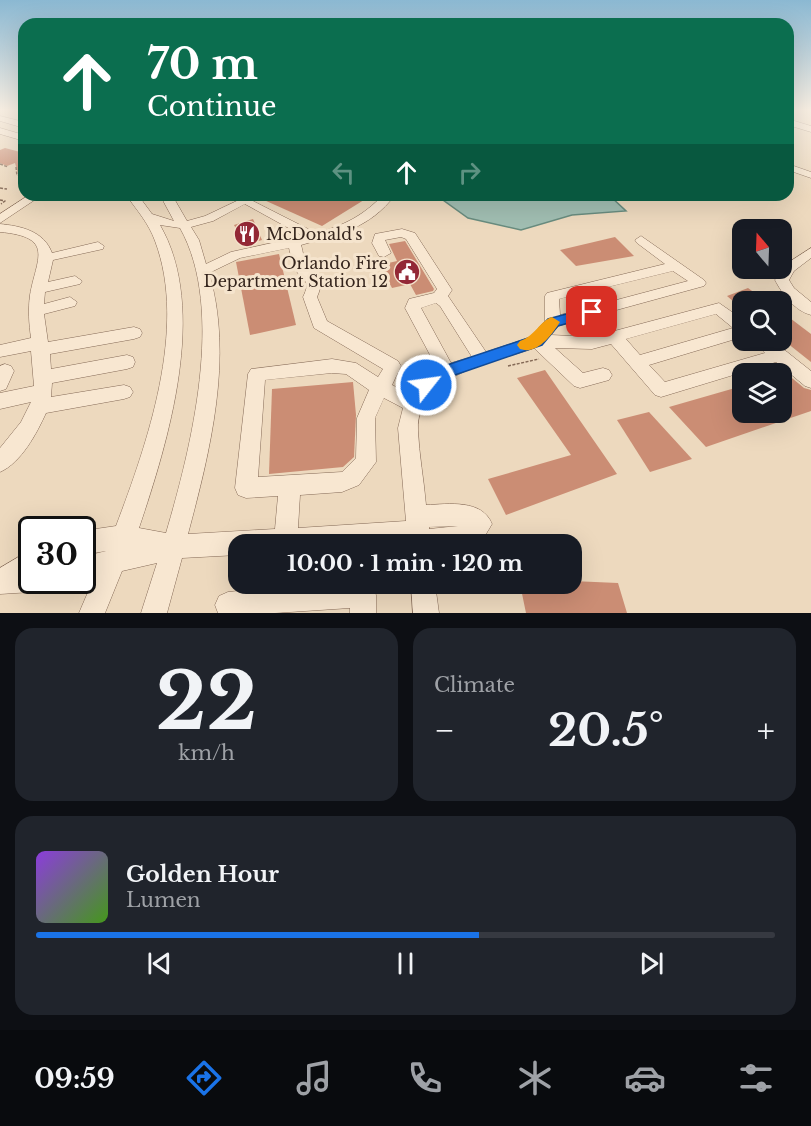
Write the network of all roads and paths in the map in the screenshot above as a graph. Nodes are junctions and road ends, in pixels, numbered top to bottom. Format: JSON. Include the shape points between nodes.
{"nodes":[{"id":1,"x":794,"y":161,"type":"edge"},
{"id":2,"x":0,"y":164,"type":"edge"},
{"id":3,"x":8,"y":167,"type":"dead end"},
{"id":4,"x":16,"y":167,"type":"dead end"},
{"id":5,"x":811,"y":167,"type":"edge"},
{"id":6,"x":794,"y":169,"type":"edge"},
{"id":7,"x":811,"y":175,"type":"edge"},
{"id":8,"x":17,"y":176,"type":"dead end"},
{"id":9,"x":0,"y":188,"type":"edge"},
{"id":10,"x":7,"y":189,"type":"dead end"},
{"id":11,"x":0,"y":200,"type":"edge"},
{"id":12,"x":27,"y":201,"type":"edge"},
{"id":13,"x":136,"y":201,"type":"edge"},
{"id":14,"x":170,"y":201,"type":"edge"},
{"id":15,"x":241,"y":201,"type":"edge"},
{"id":16,"x":256,"y":201,"type":"edge"},
{"id":17,"x":384,"y":201,"type":"edge"},
{"id":18,"x":1,"y":204,"type":"edge"},
{"id":19,"x":147,"y":216,"type":"junction"},
{"id":20,"x":0,"y":219,"type":"edge"},
{"id":21,"x":188,"y":226,"type":"junction"},
{"id":22,"x":0,"y":228,"type":"edge"},
{"id":23,"x":312,"y":236,"type":"junction"},
{"id":24,"x":641,"y":240,"type":"dead end"},
{"id":25,"x":294,"y":243,"type":"junction"},
{"id":26,"x":98,"y":246,"type":"dead end"},
{"id":27,"x":811,"y":252,"type":"edge"},
{"id":28,"x":384,"y":253,"type":"dead end"},
{"id":29,"x":46,"y":258,"type":"junction"},
{"id":30,"x":675,"y":266,"type":"junction"},
{"id":31,"x":203,"y":270,"type":"junction"},
{"id":32,"x":636,"y":275,"type":"junction"},
{"id":33,"x":75,"y":280,"type":"dead end"},
{"id":34,"x":612,"y":281,"type":"junction"},
{"id":35,"x":39,"y":289,"type":"junction"},
{"id":36,"x":658,"y":294,"type":"junction"},
{"id":37,"x":439,"y":297,"type":"junction"},
{"id":38,"x":632,"y":301,"type":"junction"},
{"id":39,"x":70,"y":302,"type":"dead end"},
{"id":40,"x":811,"y":310,"type":"edge"},
{"id":41,"x":37,"y":311,"type":"junction"},
{"id":42,"x":732,"y":320,"type":"edge"},
{"id":43,"x":553,"y":322,"type":"junction"},
{"id":44,"x":732,"y":332,"type":"edge"},
{"id":45,"x":134,"y":333,"type":"dead end"},
{"id":46,"x":615,"y":337,"type":"junction"},
{"id":47,"x":39,"y":346,"type":"junction"},
{"id":48,"x":538,"y":350,"type":"junction"},
{"id":49,"x":0,"y":351,"type":"edge"},
{"id":50,"x":773,"y":351,"type":"edge"},
{"id":51,"x":779,"y":356,"type":"junction"},
{"id":52,"x":483,"y":359,"type":"junction"},
{"id":53,"x":127,"y":362,"type":"dead end"},
{"id":54,"x":637,"y":362,"type":"junction"},
{"id":55,"x":508,"y":366,"type":"dead end"},
{"id":56,"x":447,"y":371,"type":"junction"},
{"id":57,"x":603,"y":375,"type":"dead end"},
{"id":58,"x":811,"y":381,"type":"edge"},
{"id":59,"x":379,"y":387,"type":"junction"},
{"id":60,"x":41,"y":392,"type":"junction"},
{"id":61,"x":124,"y":392,"type":"dead end"},
{"id":62,"x":0,"y":401,"type":"edge"},
{"id":63,"x":413,"y":404,"type":"junction"},
{"id":64,"x":0,"y":462,"type":"edge"},
{"id":65,"x":290,"y":485,"type":"junction"},
{"id":66,"x":418,"y":533,"type":"edge"},
{"id":67,"x":288,"y":534,"type":"edge"},
{"id":68,"x":402,"y":534,"type":"edge"},
{"id":69,"x":124,"y":536,"type":"junction"},
{"id":70,"x":96,"y":541,"type":"edge"},
{"id":71,"x":228,"y":544,"type":"edge"},
{"id":72,"x":173,"y":547,"type":"junction"},
{"id":73,"x":114,"y":563,"type":"junction"},
{"id":74,"x":96,"y":566,"type":"edge"},
{"id":75,"x":18,"y":570,"type":"edge"},
{"id":76,"x":18,"y":581,"type":"edge"},
{"id":77,"x":271,"y":594,"type":"edge"},
{"id":78,"x":335,"y":594,"type":"edge"},
{"id":79,"x":424,"y":594,"type":"edge"},
{"id":80,"x":228,"y":605,"type":"dead end"},
{"id":81,"x":92,"y":613,"type":"edge"},
{"id":82,"x":154,"y":613,"type":"edge"},
{"id":83,"x":363,"y":613,"type":"edge"},
{"id":84,"x":426,"y":613,"type":"edge"}],
"edges":[{"from":1,"to":5,"type":"street"},
{"from":2,"to":3,"type":"path"},
{"from":4,"to":8,"type":"path"},
{"from":6,"to":7,"type":"street"},
{"from":9,"to":10,"type":"path"},
{"from":11,"to":18,"type":"path","via":[[5,201]]},
{"from":12,"to":20,"type":"street"},
{"from":13,"to":19,"type":"street"},
{"from":14,"to":21,"type":"street"},
{"from":15,"to":21,"type":"street"},
{"from":16,"to":23,"type":"street"},
{"from":17,"to":23,"type":"street","via":[[348,228]]},
{"from":19,"to":21,"type":"street","via":[[163,225]]},
{"from":19,"to":69,"type":"street","via":[[162,243],[170,273],[173,351],[147,474]]},
{"from":21,"to":31,"type":"street"},
{"from":22,"to":29,"type":"street","via":[[41,242]]},
{"from":23,"to":25,"type":"street"},
{"from":24,"to":30,"type":"street"},
{"from":25,"to":31,"type":"street","via":[[224,258]]},
{"from":25,"to":59,"type":"street","via":[[302,270],[311,276],[314,288],[310,297],[320,324],[392,366]]},
{"from":26,"to":29,"type":"street"},
{"from":27,"to":40,"type":"street","via":[[788,269],[782,280],[788,291]]},
{"from":28,"to":37,"type":"street","via":[[379,237],[402,233],[411,236],[446,290]]},
{"from":29,"to":35,"type":"street"},
{"from":30,"to":32,"type":"street"},
{"from":30,"to":36,"type":"street","via":[[699,284]]},
{"from":31,"to":72,"type":"street","via":[[209,325],[205,410],[195,471]]},
{"from":32,"to":34,"type":"street"},
{"from":32,"to":36,"type":"street"},
{"from":33,"to":35,"type":"street"},
{"from":34,"to":38,"type":"street"},
{"from":34,"to":43,"type":"street","via":[[552,296]]},
{"from":35,"to":41,"type":"street"},
{"from":36,"to":38,"type":"street"},
{"from":37,"to":52,"type":"street"},
{"from":37,"to":56,"type":"street","via":[[414,303],[413,308]]},
{"from":38,"to":43,"type":"street"},
{"from":39,"to":41,"type":"street"},
{"from":41,"to":47,"type":"street"},
{"from":42,"to":46,"type":"street","via":[[719,308]]},
{"from":43,"to":48,"type":"street"},
{"from":44,"to":54,"type":"street"},
{"from":45,"to":47,"type":"street"},
{"from":46,"to":48,"type":"street"},
{"from":46,"to":54,"type":"street"},
{"from":47,"to":49,"type":"street"},
{"from":47,"to":60,"type":"street"},
{"from":48,"to":52,"type":"street"},
{"from":48,"to":55,"type":"path"},
{"from":48,"to":57,"type":"street","via":[[580,381]]},
{"from":50,"to":51,"type":"street"},
{"from":51,"to":54,"type":"street","via":[[661,390]]},
{"from":51,"to":58,"type":"street"},
{"from":52,"to":56,"type":"street"},
{"from":53,"to":60,"type":"street"},
{"from":56,"to":63,"type":"street","via":[[426,385]]},
{"from":59,"to":63,"type":"street"},
{"from":59,"to":65,"type":"street","via":[[366,418],[366,462],[360,471],[342,482]]},
{"from":59,"to":65,"type":"street","via":[[341,366],[257,375],[246,488]]},
{"from":60,"to":61,"type":"street"},
{"from":60,"to":62,"type":"street"},
{"from":60,"to":64,"type":"street","via":[[31,425]]},
{"from":63,"to":66,"type":"street","via":[[408,428]]},
{"from":65,"to":67,"type":"street"},
{"from":66,"to":68,"type":"street"},
{"from":69,"to":70,"type":"street"},
{"from":69,"to":72,"type":"street"},
{"from":69,"to":73,"type":"street"},
{"from":71,"to":72,"type":"street"},
{"from":72,"to":73,"type":"street"},
{"from":72,"to":82,"type":"street"},
{"from":73,"to":74,"type":"street"},
{"from":73,"to":81,"type":"street"},
{"from":75,"to":76,"type":"street","via":[[0,582]]},
{"from":77,"to":80,"type":"street"},
{"from":78,"to":83,"type":"street","via":[[363,595]]},
{"from":79,"to":84,"type":"street"}]}
